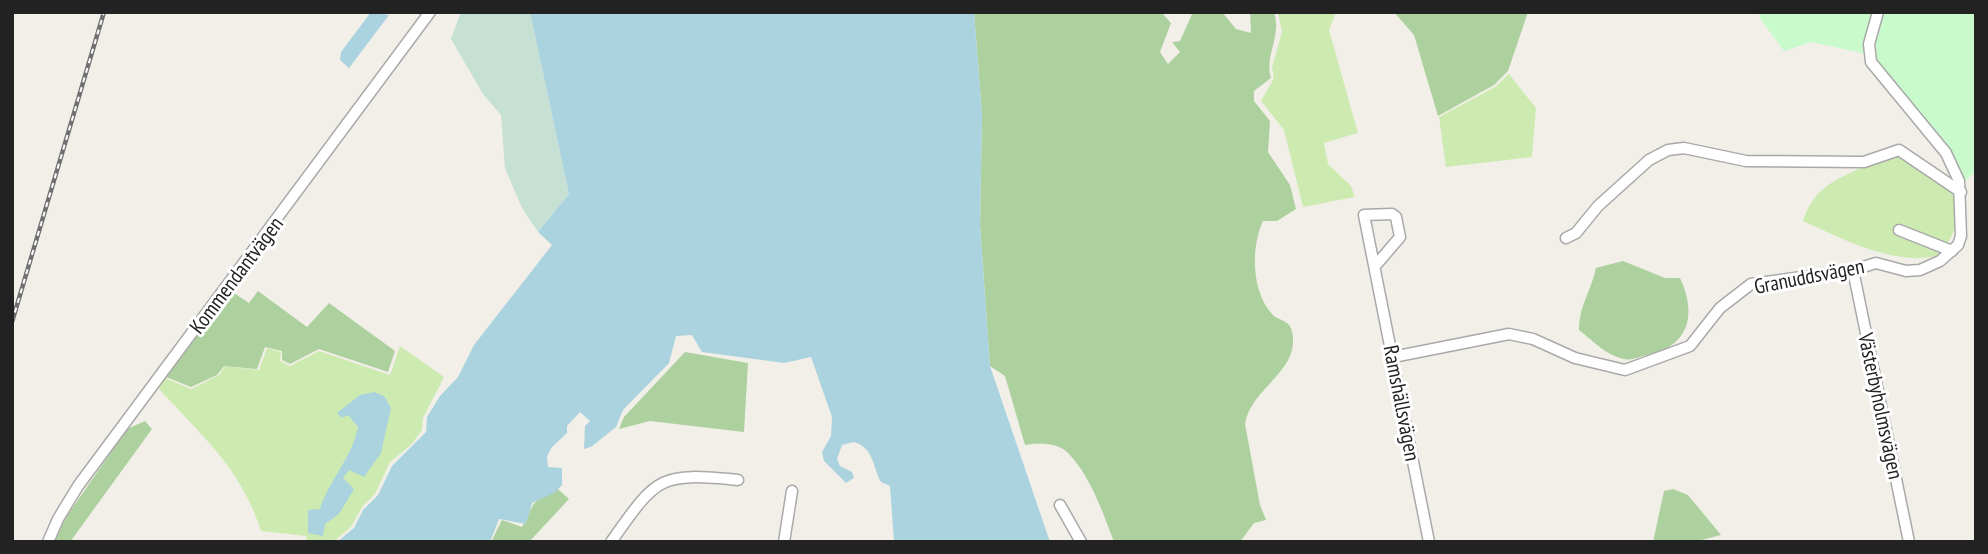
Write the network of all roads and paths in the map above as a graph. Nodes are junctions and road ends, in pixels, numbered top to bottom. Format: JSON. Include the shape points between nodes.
{"nodes":[{"id":1,"x":430,"y":12,"type":"edge"},
{"id":2,"x":1878,"y":12,"type":"edge"},
{"id":3,"x":1961,"y":192,"type":"junction"},
{"id":4,"x":1899,"y":230,"type":"dead end"},
{"id":5,"x":1566,"y":238,"type":"dead end"},
{"id":6,"x":1955,"y":248,"type":"junction"},
{"id":7,"x":1376,"y":265,"type":"junction"},
{"id":8,"x":1853,"y":270,"type":"junction"},
{"id":9,"x":1393,"y":357,"type":"junction"},
{"id":10,"x":738,"y":480,"type":"dead end"},
{"id":11,"x":792,"y":491,"type":"dead end"},
{"id":12,"x":1060,"y":505,"type":"dead end"},
{"id":13,"x":48,"y":542,"type":"edge"},
{"id":14,"x":611,"y":542,"type":"edge"},
{"id":15,"x":784,"y":542,"type":"edge"},
{"id":16,"x":1081,"y":542,"type":"edge"},
{"id":17,"x":1429,"y":542,"type":"edge"},
{"id":18,"x":1909,"y":542,"type":"edge"}],
"edges":[{"from":1,"to":13,"type":"street","name":"Kommendantvägen","via":[[78,486]]},
{"from":2,"to":3,"type":"street","via":[[1868,44],[1871,62],[1946,153]]},
{"from":3,"to":5,"type":"street","via":[[1899,150],[1864,162],[1767,162],[1684,148],[1649,160]]},
{"from":3,"to":6,"type":"street","via":[[1962,218]]},
{"from":4,"to":6,"type":"street"},
{"from":6,"to":8,"type":"street","name":"Granuddsvägen","via":[[1920,270],[1876,263]]},
{"from":7,"to":7,"type":"street","name":"Ramshällsvägen","via":[[1364,215],[1392,214],[1399,237]]},
{"from":7,"to":9,"type":"street","name":"Ramshällsvägen"},
{"from":8,"to":9,"type":"street","name":"Granuddsvägen","via":[[1751,284],[1720,308],[1690,346],[1625,370],[1509,334]]},
{"from":8,"to":18,"type":"street","name":"Västerbyholmsvägen"},
{"from":9,"to":17,"type":"street","name":"Ramshällsvägen"},
{"from":10,"to":14,"type":"street","via":[[671,478],[648,494]]},
{"from":11,"to":15,"type":"street"},
{"from":12,"to":16,"type":"street"}]}
